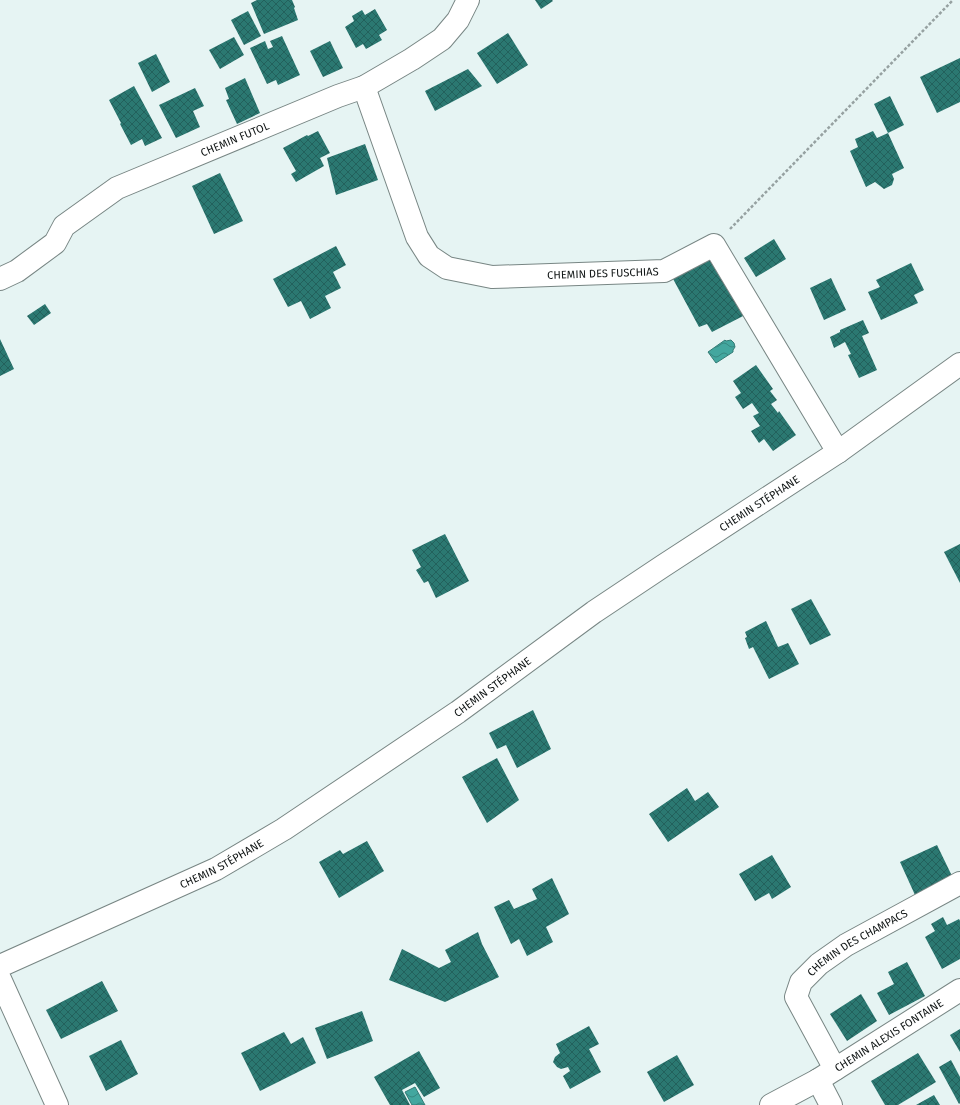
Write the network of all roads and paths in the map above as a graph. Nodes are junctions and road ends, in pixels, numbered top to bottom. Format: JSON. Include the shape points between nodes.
{"nodes":[{"id":1,"x":468,"y":0,"type":"edge"},
{"id":2,"x":953,"y":0,"type":"edge"},
{"id":3,"x":364,"y":87,"type":"junction"},
{"id":4,"x":714,"y":245,"type":"junction"},
{"id":5,"x":0,"y":279,"type":"edge"},
{"id":6,"x":960,"y":364,"type":"edge"},
{"id":7,"x":838,"y":452,"type":"junction"},
{"id":8,"x":960,"y":884,"type":"edge"},
{"id":9,"x":0,"y":966,"type":"edge"},
{"id":10,"x":0,"y":980,"type":"edge"},
{"id":11,"x":960,"y":990,"type":"edge"},
{"id":12,"x":827,"y":1074,"type":"junction"},
{"id":13,"x":57,"y":1105,"type":"edge"},
{"id":14,"x":771,"y":1105,"type":"edge"},
{"id":15,"x":831,"y":1105,"type":"edge"}],
"edges":[{"from":1,"to":3,"type":"street","name":"CHEMIN FUTOL","via":[[458,20],[442,39]]},
{"from":2,"to":4,"type":"path"},
{"from":3,"to":4,"type":"street","name":"CHEMIN DES FUSCHIAS","via":[[417,237],[429,256],[447,268],[492,276],[664,271]]},
{"from":3,"to":5,"type":"street","name":"CHEMIN FUTOL","via":[[117,188],[64,226],[55,243],[18,272]]},
{"from":4,"to":7,"type":"street"},
{"from":6,"to":7,"type":"street","name":"CHEMIN STÉPHANE"},
{"from":7,"to":9,"type":"street","name":"CHEMIN STÉPHANE","via":[[594,612],[458,712],[284,829],[216,869]]},
{"from":8,"to":12,"type":"street","name":"CHEMIN DES CHAMPACS","via":[[846,945],[819,964],[801,982],[796,997]]},
{"from":10,"to":13,"type":"street"},
{"from":11,"to":12,"type":"street","name":"CHEMIN ALEXIS FONTAINE"},
{"from":12,"to":14,"type":"street","name":"CHEMIN ALEXIS FONTAINE"},
{"from":12,"to":15,"type":"street"}]}
